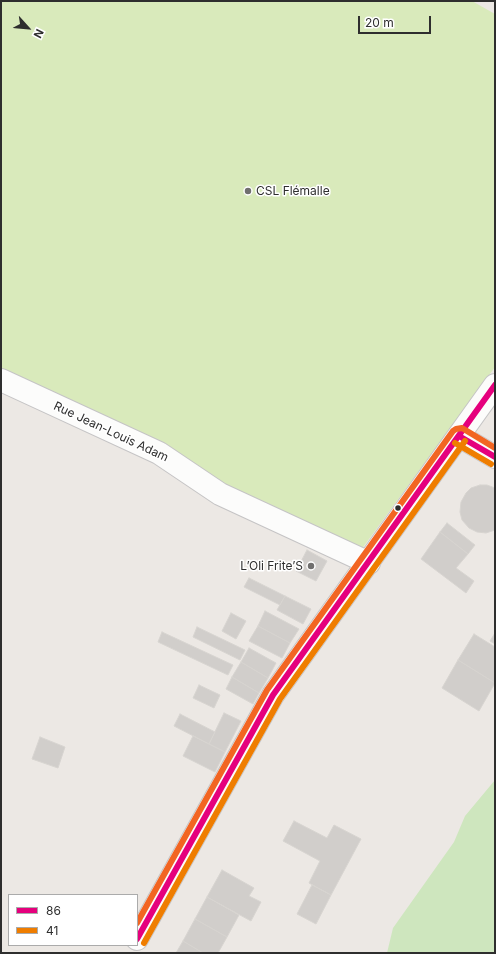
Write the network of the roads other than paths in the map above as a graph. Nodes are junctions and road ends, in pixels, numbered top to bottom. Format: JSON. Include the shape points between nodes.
{"nodes":[{"id":1,"x":1,"y":380,"type":"edge"},
{"id":2,"x":495,"y":385,"type":"edge"},
{"id":3,"x":459,"y":436,"type":"junction"},
{"id":4,"x":495,"y":457,"type":"edge"},
{"id":5,"x":369,"y":563,"type":"junction"},
{"id":6,"x":138,"y":937,"type":"edge"}],
"edges":[{"from":1,"to":5,"type":"street","name":"Rue Jean-Louis Adam","via":[[158,453],[220,494]]},
{"from":2,"to":3,"type":"street"},
{"from":3,"to":4,"type":"street"},
{"from":3,"to":5,"type":"street"},
{"from":5,"to":6,"type":"street","via":[[273,695]]}]}
